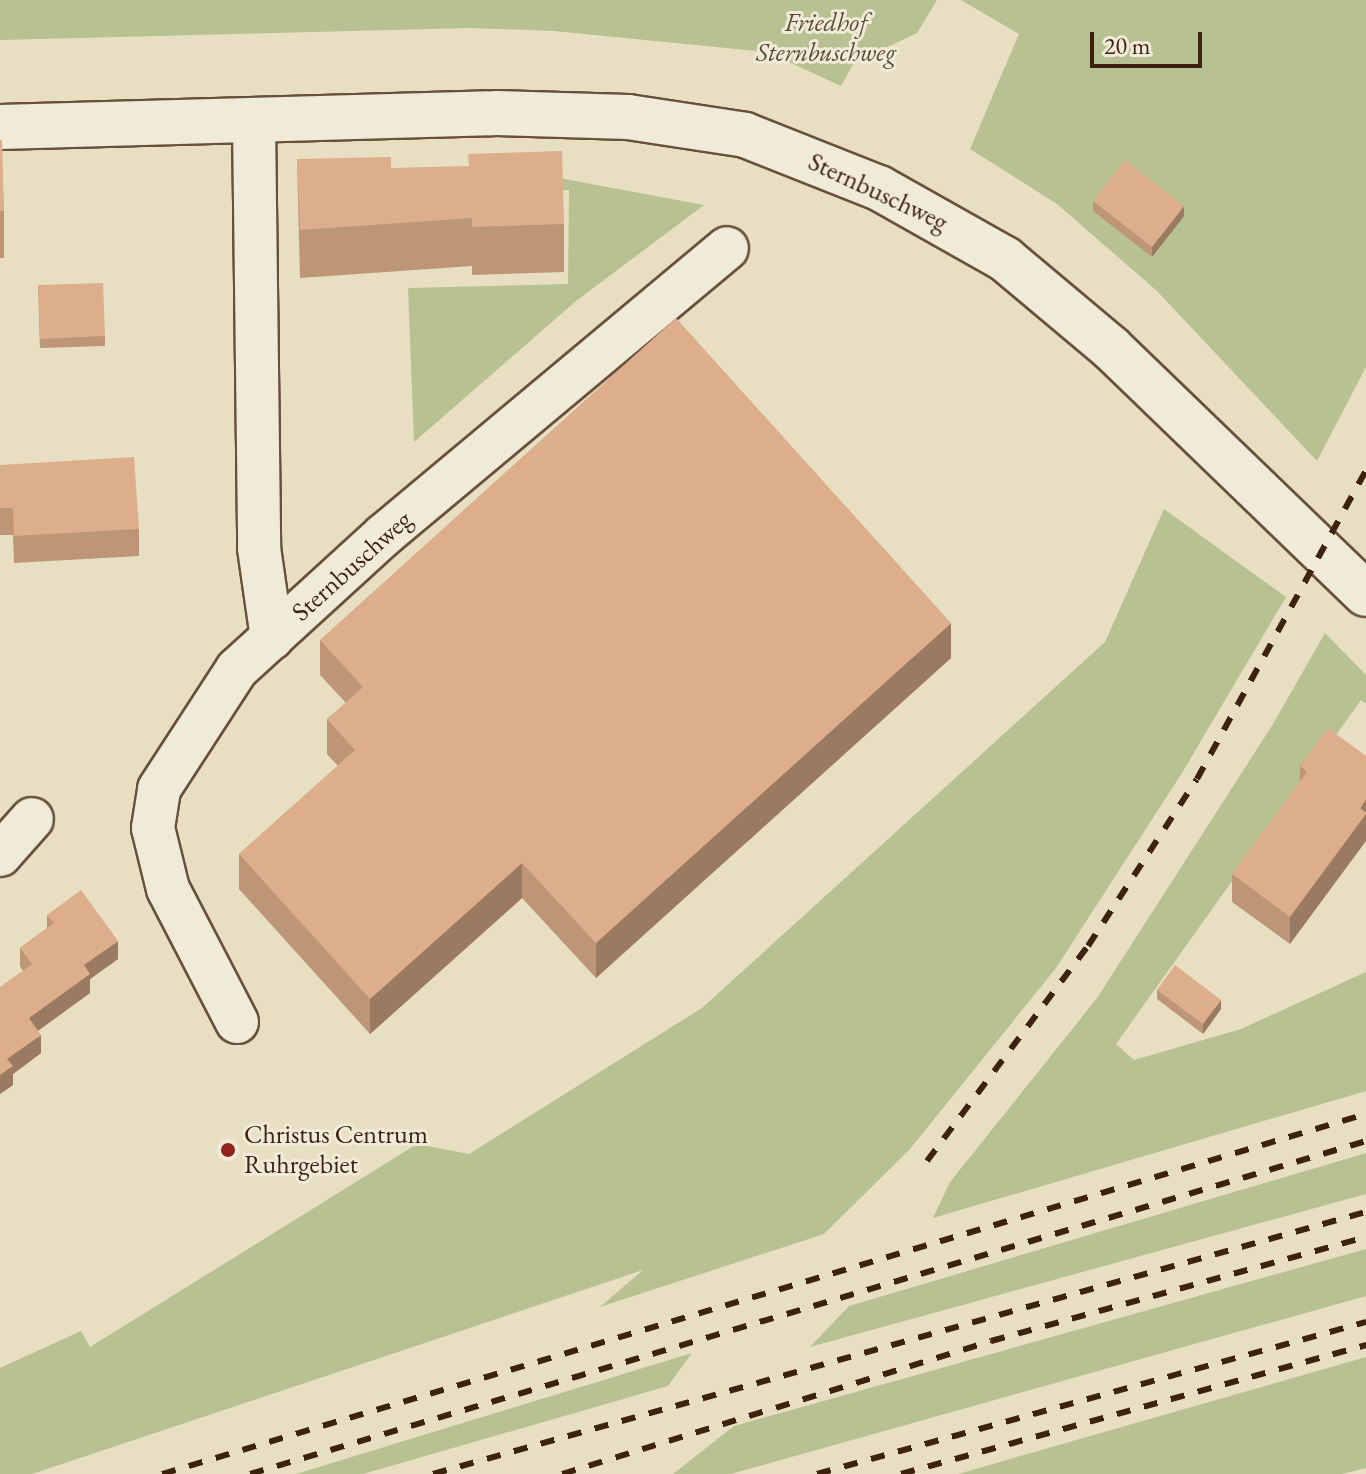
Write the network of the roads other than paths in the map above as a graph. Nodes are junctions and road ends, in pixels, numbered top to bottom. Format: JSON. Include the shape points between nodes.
{"nodes":[{"id":1,"x":254,"y":121,"type":"junction"},
{"id":2,"x":0,"y":127,"type":"edge"},
{"id":3,"x":727,"y":248,"type":"dead end"},
{"id":4,"x":1366,"y":594,"type":"edge"},
{"id":5,"x":272,"y":638,"type":"junction"},
{"id":6,"x":16,"y":819,"type":"edge"},
{"id":7,"x":0,"y":855,"type":"edge"},
{"id":8,"x":237,"y":1022,"type":"dead end"}],
"edges":[{"from":1,"to":2,"type":"main road","name":"Sternbuschweg"},
{"from":1,"to":4,"type":"main road","name":"Sternbuschweg","via":[[497,113],[628,117],[745,135],[865,182],[1005,259],[1111,348]]},
{"from":1,"to":5,"type":"street","name":"Sternbuschweg","via":[[259,548]]},
{"from":3,"to":5,"type":"street","name":"Sternbuschweg","via":[[432,494]]},
{"from":5,"to":8,"type":"street","name":"Sternbuschweg","via":[[237,669],[159,789],[153,828],[168,889]]},
{"from":6,"to":7,"type":"street"}]}
